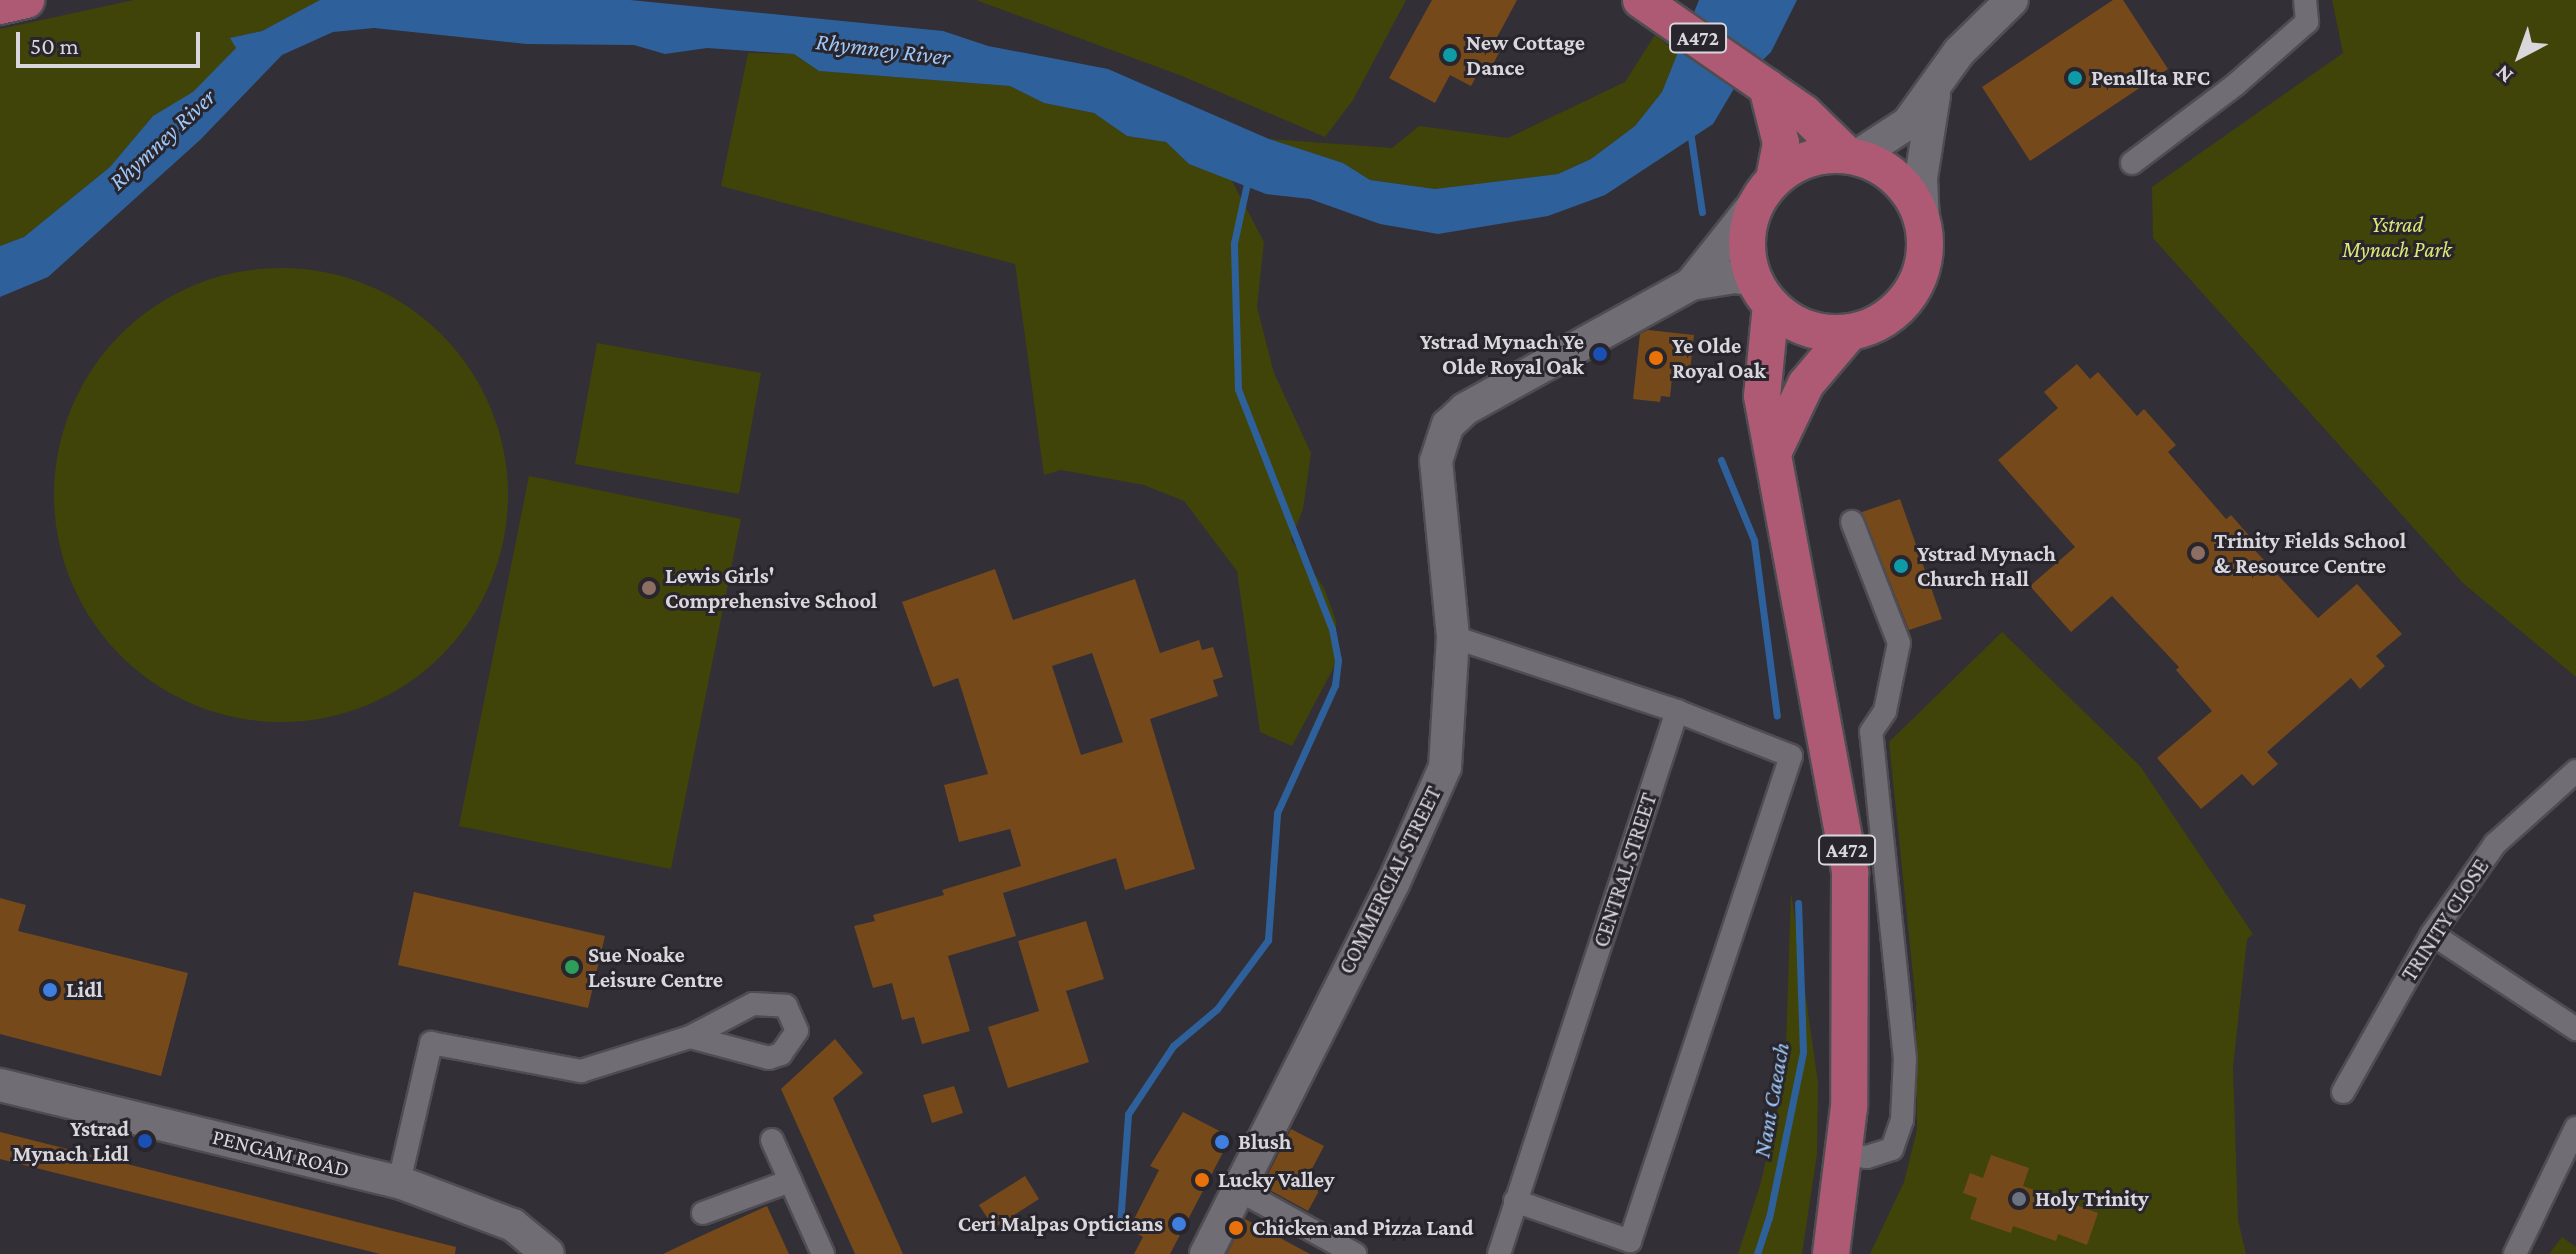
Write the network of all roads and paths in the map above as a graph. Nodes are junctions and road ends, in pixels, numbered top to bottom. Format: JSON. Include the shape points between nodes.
{"nodes":[{"id":1,"x":26,"y":0,"type":"edge"},
{"id":2,"x":2012,"y":0,"type":"edge"},
{"id":3,"x":2305,"y":0,"type":"edge"},
{"id":4,"x":1643,"y":1,"type":"edge"},
{"id":5,"x":0,"y":6,"type":"edge"},
{"id":6,"x":1759,"y":81,"type":"junction"},
{"id":7,"x":1934,"y":92,"type":"junction"},
{"id":8,"x":1852,"y":156,"type":"junction"},
{"id":9,"x":2132,"y":163,"type":"dead end"},
{"id":10,"x":1766,"y":190,"type":"junction"},
{"id":11,"x":1923,"y":224,"type":"junction"},
{"id":12,"x":1691,"y":284,"type":"junction"},
{"id":13,"x":1763,"y":292,"type":"junction"},
{"id":14,"x":1850,"y":332,"type":"junction"},
{"id":15,"x":1774,"y":451,"type":"junction"},
{"id":16,"x":1852,"y":522,"type":"dead end"},
{"id":17,"x":1453,"y":637,"type":"junction"},
{"id":18,"x":1677,"y":711,"type":"junction"},
{"id":19,"x":2576,"y":771,"type":"edge"},
{"id":20,"x":2432,"y":934,"type":"junction"},
{"id":21,"x":2576,"y":1029,"type":"edge"},
{"id":22,"x":690,"y":1037,"type":"dead end"},
{"id":23,"x":0,"y":1085,"type":"edge"},
{"id":24,"x":2343,"y":1092,"type":"dead end"},
{"id":25,"x":2576,"y":1128,"type":"edge"},
{"id":26,"x":772,"y":1140,"type":"dead end"},
{"id":27,"x":1845,"y":1154,"type":"junction"},
{"id":28,"x":2568,"y":1167,"type":"edge"},
{"id":29,"x":790,"y":1181,"type":"junction"},
{"id":30,"x":399,"y":1182,"type":"junction"},
{"id":31,"x":1237,"y":1189,"type":"junction"},
{"id":32,"x":1515,"y":1201,"type":"junction"},
{"id":33,"x":703,"y":1213,"type":"dead end"},
{"id":34,"x":548,"y":1254,"type":"edge"},
{"id":35,"x":823,"y":1254,"type":"edge"},
{"id":36,"x":1206,"y":1254,"type":"edge"},
{"id":37,"x":1355,"y":1254,"type":"edge"},
{"id":38,"x":1499,"y":1254,"type":"edge"},
{"id":39,"x":1831,"y":1254,"type":"edge"},
{"id":40,"x":2515,"y":1254,"type":"edge"}],
"edges":[{"from":1,"to":5,"type":"main road"},
{"from":2,"to":7,"type":"street","via":[[1959,52]]},
{"from":3,"to":9,"type":"street","via":[[2307,22]]},
{"from":4,"to":6,"type":"main road","number":"A472"},
{"from":6,"to":8,"type":"main road","number":"A472"},
{"from":6,"to":10,"type":"main road","via":[[1781,143]]},
{"from":7,"to":8,"type":"street","via":[[1892,137]]},
{"from":7,"to":11,"type":"street","via":[[1921,178]]},
{"from":8,"to":10,"type":"main road","via":[[1807,159]]},
{"from":8,"to":11,"type":"main road","via":[[1899,181]]},
{"from":10,"to":12,"type":"street","name":"COMMERCIAL STREET"},
{"from":10,"to":13,"type":"main road","via":[[1748,240]]},
{"from":11,"to":14,"type":"main road","via":[[1925,253],[1917,281],[1901,305],[1878,323]]},
{"from":12,"to":13,"type":"street","name":"COMMERCIAL STREET","via":[[1735,277]]},
{"from":12,"to":17,"type":"street","name":"COMMERCIAL STREET","via":[[1477,402],[1448,425],[1436,461]]},
{"from":13,"to":14,"type":"main road","via":[[1794,323],[1821,332]]},
{"from":13,"to":15,"type":"main road","number":"A472","via":[[1762,396]]},
{"from":14,"to":15,"type":"main road","via":[[1806,384]]},
{"from":15,"to":27,"type":"main road","number":"A472","via":[[1850,873]]},
{"from":16,"to":27,"type":"street","via":[[1899,643],[1885,711],[1871,732],[1905,1059],[1902,1120],[1892,1149],[1867,1157]]},
{"from":17,"to":18,"type":"street"},
{"from":17,"to":31,"type":"street","name":"COMMERCIAL STREET","via":[[1451,731],[1445,767],[1425,819]]},
{"from":18,"to":32,"type":"street","name":"CENTRAL STREET"},
{"from":18,"to":32,"type":"street","via":[[1791,756],[1630,1241]]},
{"from":19,"to":20,"type":"street","name":"TRINITY CLOSE","via":[[2495,844]]},
{"from":20,"to":21,"type":"street"},
{"from":20,"to":24,"type":"street","name":"TRINITY CLOSE"},
{"from":22,"to":30,"type":"street","via":[[581,1071],[431,1043]]},
{"from":23,"to":30,"type":"street","name":"PENGAM ROAD"},
{"from":25,"to":28,"type":"street"},
{"from":26,"to":29,"type":"street"},
{"from":27,"to":39,"type":"main road","number":"A472"},
{"from":28,"to":40,"type":"street"},
{"from":29,"to":33,"type":"street"},
{"from":29,"to":35,"type":"street"},
{"from":30,"to":34,"type":"street","name":"PENGAM ROAD","via":[[513,1225]]},
{"from":31,"to":36,"type":"street","name":"COMMERCIAL STREET"},
{"from":31,"to":37,"type":"street"},
{"from":32,"to":38,"type":"street","name":"CENTRAL STREET"}]}
